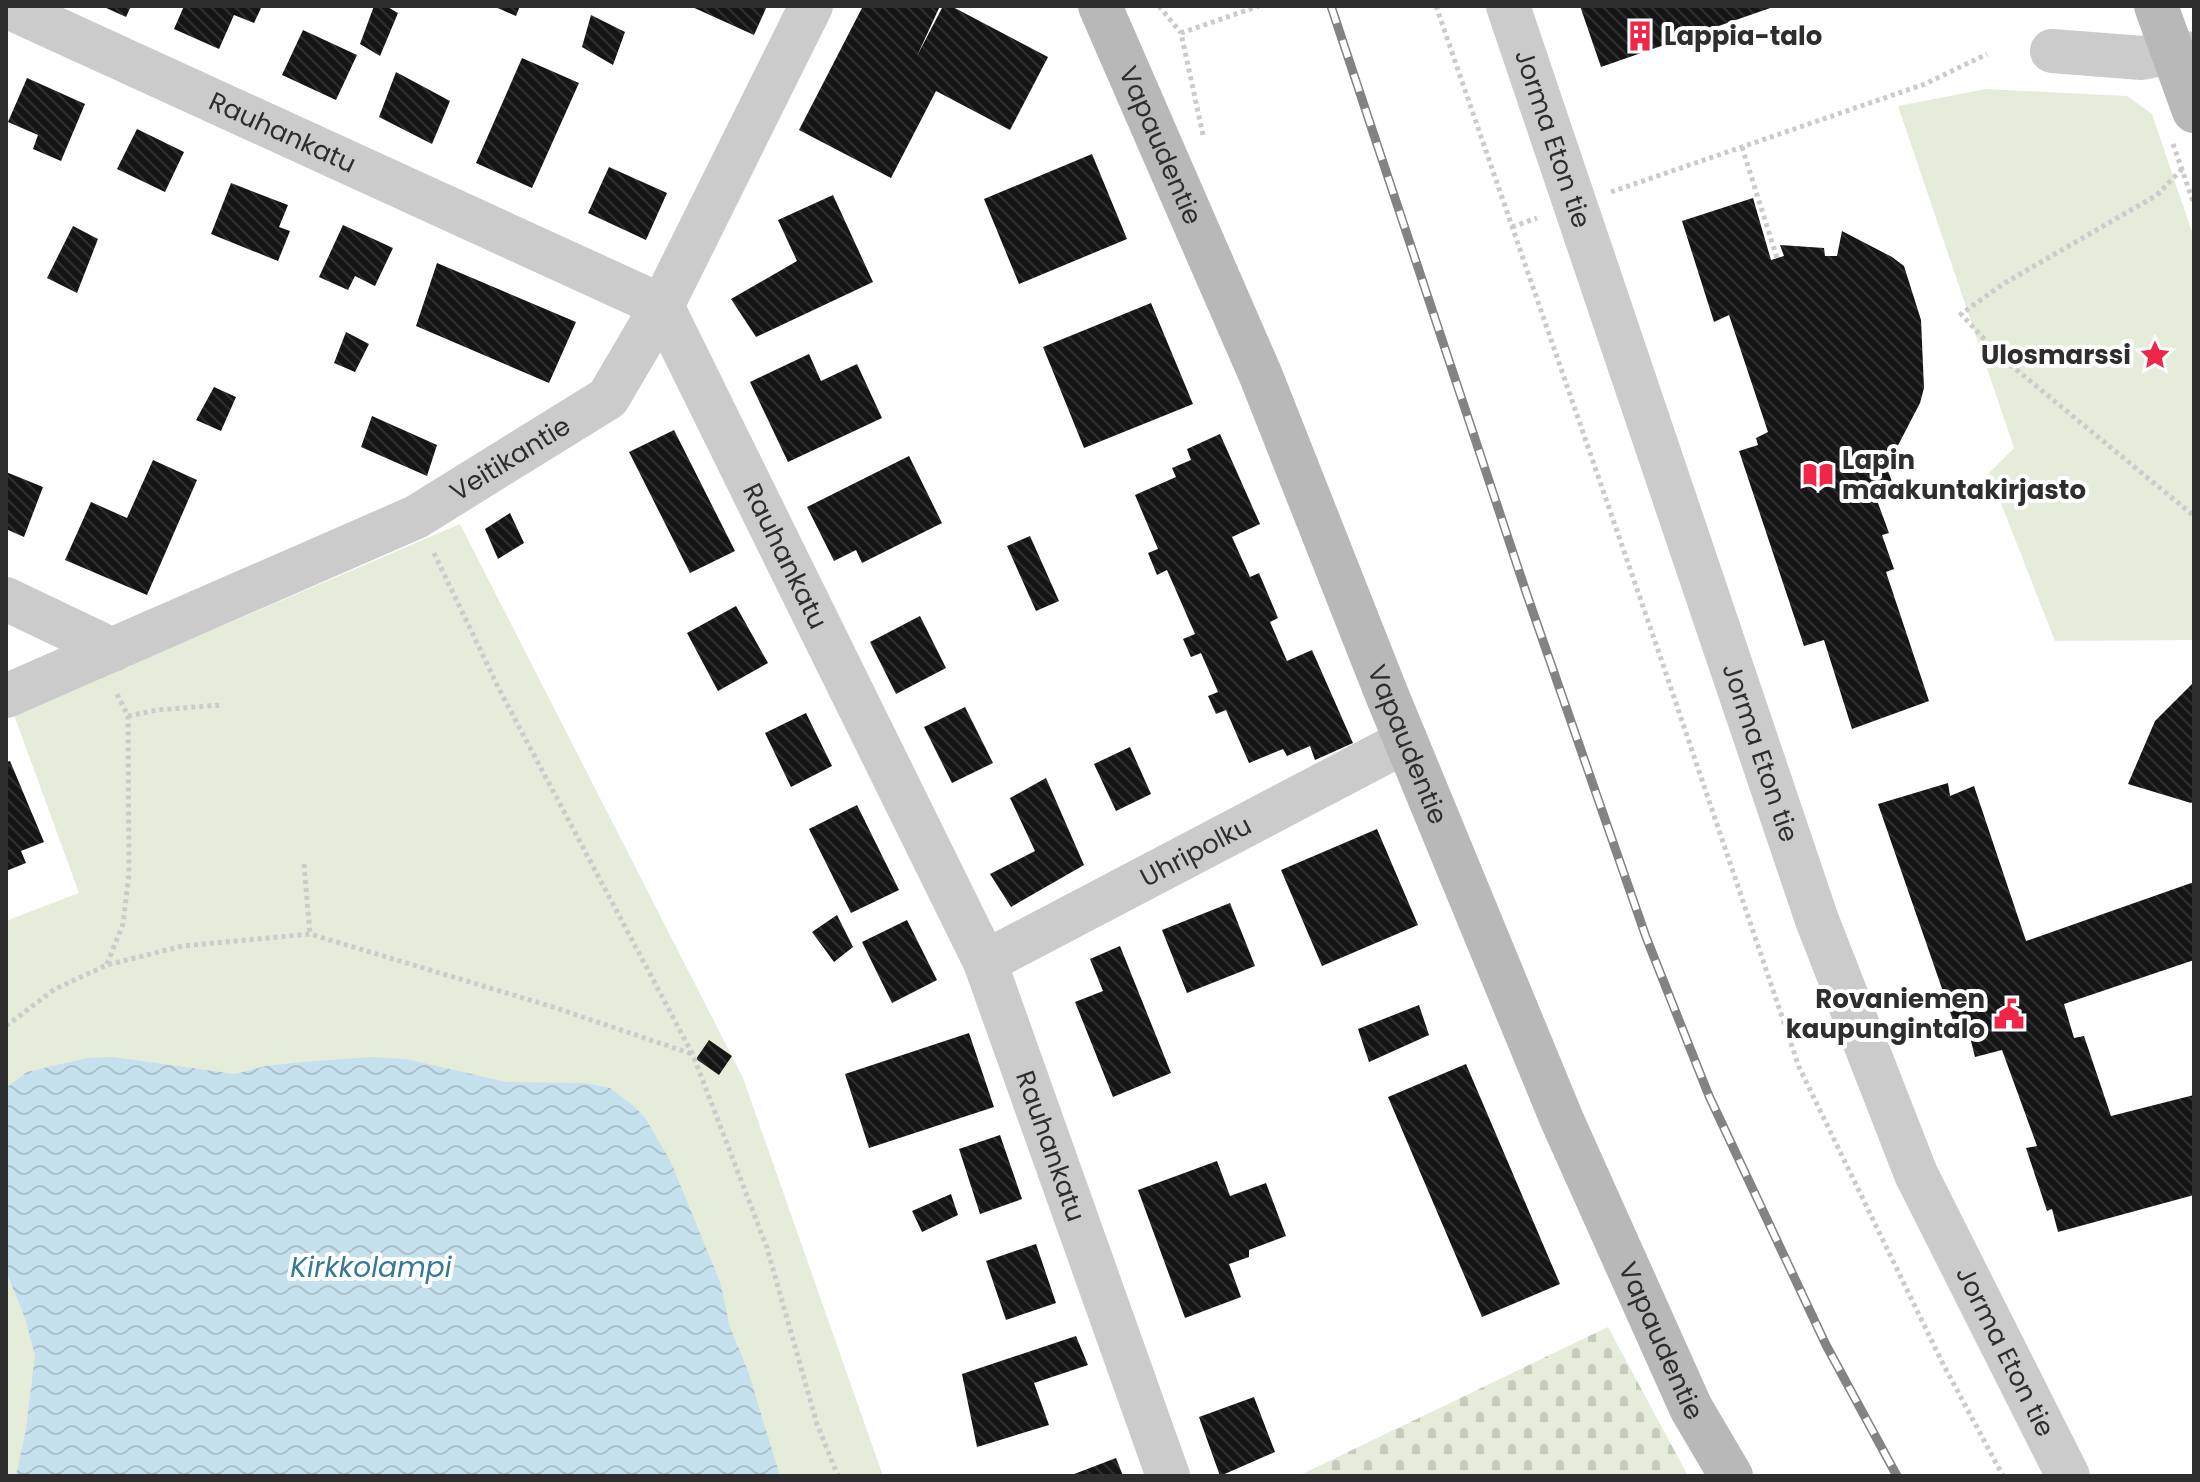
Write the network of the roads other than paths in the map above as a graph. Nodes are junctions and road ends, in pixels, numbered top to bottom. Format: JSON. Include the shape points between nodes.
{"nodes":[{"id":1,"x":6,"y":6,"type":"edge"},
{"id":2,"x":811,"y":6,"type":"edge"},
{"id":3,"x":1100,"y":6,"type":"edge"},
{"id":4,"x":1508,"y":6,"type":"edge"},
{"id":5,"x":2156,"y":6,"type":"edge"},
{"id":6,"x":2187,"y":46,"type":"edge"},
{"id":7,"x":2052,"y":51,"type":"dead end"},
{"id":8,"x":2194,"y":111,"type":"edge"},
{"id":9,"x":662,"y":306,"type":"junction"},
{"id":10,"x":6,"y":599,"type":"edge"},
{"id":11,"x":106,"y":653,"type":"junction"},
{"id":12,"x":6,"y":696,"type":"edge"},
{"id":13,"x":1406,"y":741,"type":"junction"},
{"id":14,"x":985,"y":962,"type":"junction"},
{"id":15,"x":1168,"y":1476,"type":"edge"},
{"id":16,"x":1731,"y":1476,"type":"edge"},
{"id":17,"x":2068,"y":1476,"type":"edge"}],
"edges":[{"from":1,"to":9,"type":"street","name":"Rauhankatu"},
{"from":2,"to":9,"type":"street","name":"Veitikantie"},
{"from":3,"to":13,"type":"street","name":"Vapaudentie","via":[[1261,376]]},
{"from":4,"to":17,"type":"street","name":"Jorma Eton tie","via":[[1817,920],[1916,1174]]},
{"from":5,"to":6,"type":"street"},
{"from":6,"to":7,"type":"street","via":[[2142,58]]},
{"from":6,"to":8,"type":"street"},
{"from":9,"to":11,"type":"street","name":"Veitikantie","via":[[608,398],[416,517]]},
{"from":9,"to":14,"type":"street","name":"Rauhankatu"},
{"from":10,"to":11,"type":"street"},
{"from":11,"to":12,"type":"street","name":"Veitikantie"},
{"from":13,"to":14,"type":"street","name":"Uhripolku"},
{"from":13,"to":16,"type":"street","name":"Vapaudentie","via":[[1562,1120],[1691,1408]]},
{"from":14,"to":15,"type":"street","name":"Rauhankatu"}]}
